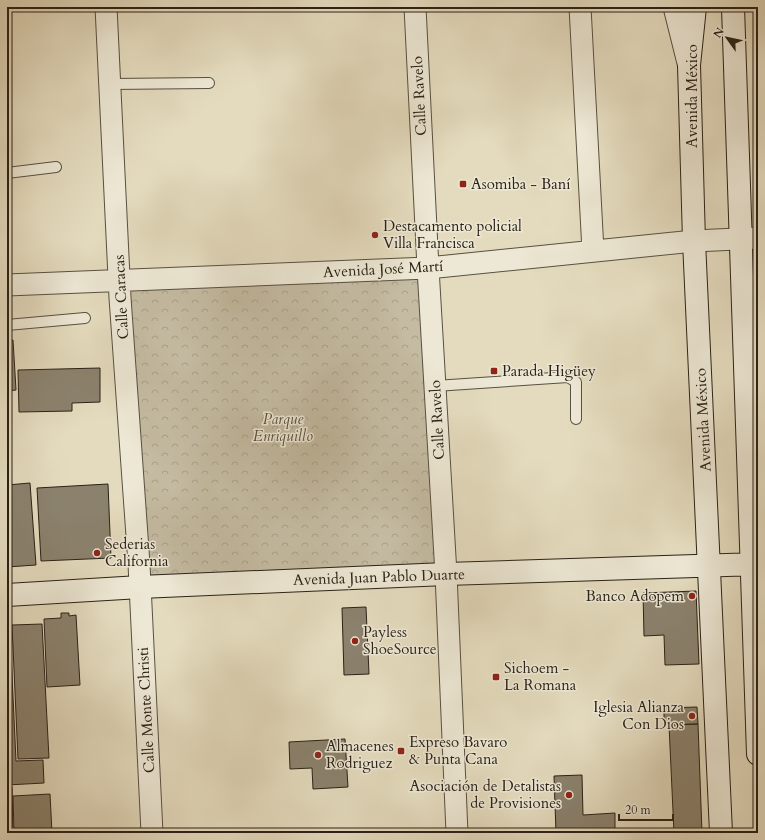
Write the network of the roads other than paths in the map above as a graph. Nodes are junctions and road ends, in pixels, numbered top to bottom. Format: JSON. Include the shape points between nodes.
{"nodes":[{"id":1,"x":106,"y":7,"type":"edge"},
{"id":2,"x":415,"y":7,"type":"edge"},
{"id":3,"x":580,"y":7,"type":"edge"},
{"id":4,"x":674,"y":7,"type":"edge"},
{"id":5,"x":695,"y":7,"type":"edge"},
{"id":6,"x":733,"y":7,"type":"edge"},
{"id":7,"x":689,"y":65,"type":"junction"},
{"id":8,"x":209,"y":83,"type":"dead end"},
{"id":9,"x":110,"y":84,"type":"junction"},
{"id":10,"x":56,"y":167,"type":"dead end"},
{"id":11,"x":7,"y":173,"type":"edge"},
{"id":12,"x":749,"y":238,"type":"edge"},
{"id":13,"x":694,"y":241,"type":"junction"},
{"id":14,"x":593,"y":251,"type":"junction"},
{"id":15,"x":428,"y":268,"type":"junction"},
{"id":16,"x":119,"y":281,"type":"junction"},
{"id":17,"x":7,"y":285,"type":"edge"},
{"id":18,"x":85,"y":318,"type":"dead end"},
{"id":19,"x":7,"y":325,"type":"edge"},
{"id":20,"x":435,"y":386,"type":"junction"},
{"id":21,"x":576,"y":419,"type":"dead end"},
{"id":22,"x":754,"y":564,"type":"edge"},
{"id":23,"x":710,"y":566,"type":"junction"},
{"id":24,"x":446,"y":574,"type":"junction"},
{"id":25,"x":140,"y":587,"type":"junction"},
{"id":26,"x":7,"y":595,"type":"edge"},
{"id":27,"x":758,"y":754,"type":"edge"},
{"id":28,"x":152,"y":833,"type":"edge"},
{"id":29,"x":457,"y":833,"type":"edge"},
{"id":30,"x":721,"y":833,"type":"edge"}],
"edges":[{"from":1,"to":9,"type":"street","name":"Calle Caracas"},
{"from":2,"to":15,"type":"street","name":"Calle Ravelo"},
{"from":3,"to":14,"type":"street"},
{"from":4,"to":7,"type":"street"},
{"from":5,"to":7,"type":"main road","name":"Avenida México"},
{"from":6,"to":12,"type":"main road"},
{"from":7,"to":13,"type":"main road","name":"Avenida México"},
{"from":8,"to":9,"type":"lane"},
{"from":9,"to":16,"type":"street","name":"Calle Caracas"},
{"from":10,"to":11,"type":"lane"},
{"from":12,"to":13,"type":"street","name":"Avenida José Martí"},
{"from":12,"to":22,"type":"main road"},
{"from":13,"to":14,"type":"street","name":"Avenida José Martí"},
{"from":13,"to":23,"type":"main road","name":"Avenida México"},
{"from":14,"to":15,"type":"street","name":"Avenida José Martí"},
{"from":15,"to":16,"type":"street","name":"Avenida José Martí"},
{"from":15,"to":20,"type":"street","name":"Calle Ravelo"},
{"from":16,"to":17,"type":"street","name":"Avenida José Martí"},
{"from":16,"to":25,"type":"street","name":"Calle Caracas"},
{"from":18,"to":19,"type":"lane"},
{"from":20,"to":21,"type":"lane","via":[[568,377],[576,382]]},
{"from":20,"to":24,"type":"street","name":"Calle Ravelo"},
{"from":22,"to":23,"type":"main road","name":"Avenida Juan Pablo Duarte"},
{"from":22,"to":27,"type":"main road"},
{"from":23,"to":24,"type":"main road","name":"Avenida Juan Pablo Duarte"},
{"from":23,"to":30,"type":"main road","name":"Avenida México"},
{"from":24,"to":25,"type":"main road","name":"Avenida Juan Pablo Duarte"},
{"from":24,"to":29,"type":"street","name":"Calle Ravelo"},
{"from":25,"to":26,"type":"main road","name":"Avenida Juan Pablo Duarte"},
{"from":25,"to":28,"type":"street","name":"Calle Monte Christi"}]}
